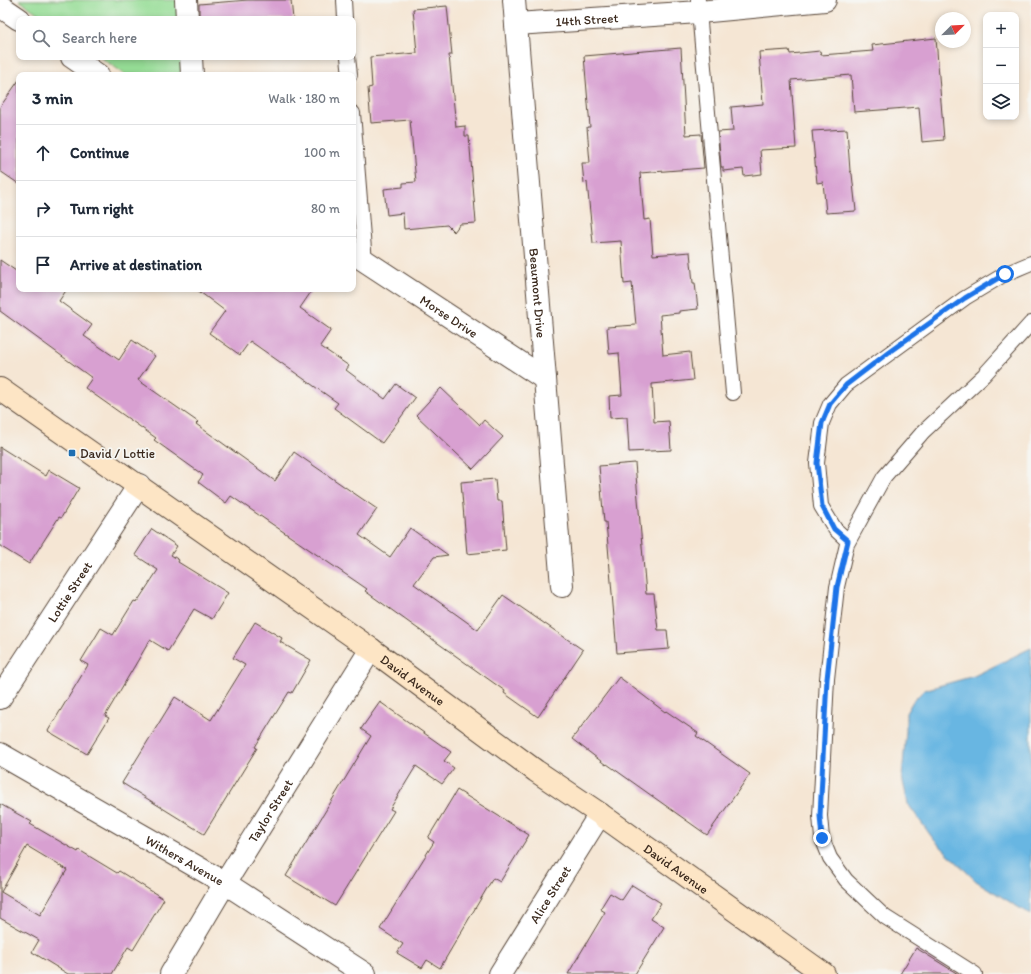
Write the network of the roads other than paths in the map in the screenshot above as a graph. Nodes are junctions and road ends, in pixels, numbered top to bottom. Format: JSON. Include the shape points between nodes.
{"nodes":[{"id":1,"x":186,"y":0,"type":"edge"},
{"id":2,"x":344,"y":0,"type":"edge"},
{"id":3,"x":514,"y":0,"type":"edge"},
{"id":4,"x":825,"y":0,"type":"edge"},
{"id":5,"x":0,"y":6,"type":"edge"},
{"id":6,"x":699,"y":6,"type":"edge"},
{"id":7,"x":187,"y":16,"type":"edge"},
{"id":8,"x":345,"y":16,"type":"edge"},
{"id":9,"x":16,"y":18,"type":"edge"},
{"id":10,"x":516,"y":24,"type":"junction"},
{"id":11,"x":76,"y":60,"type":"edge"},
{"id":12,"x":191,"y":60,"type":"edge"},
{"id":13,"x":348,"y":60,"type":"edge"},
{"id":14,"x":94,"y":72,"type":"edge"},
{"id":15,"x":192,"y":72,"type":"edge"},
{"id":16,"x":350,"y":72,"type":"edge"},
{"id":17,"x":356,"y":186,"type":"edge"},
{"id":18,"x":359,"y":258,"type":"edge"},
{"id":19,"x":1031,"y":263,"type":"edge"},
{"id":20,"x":1031,"y":323,"type":"edge"},
{"id":21,"x":545,"y":379,"type":"junction"},
{"id":22,"x":0,"y":388,"type":"edge"},
{"id":23,"x":733,"y":393,"type":"dead end"},
{"id":24,"x":139,"y":486,"type":"junction"},
{"id":25,"x":848,"y":541,"type":"junction"},
{"id":26,"x":562,"y":586,"type":"dead end"},
{"id":27,"x":371,"y":649,"type":"junction"},
{"id":28,"x":0,"y":698,"type":"edge"},
{"id":29,"x":0,"y":754,"type":"edge"},
{"id":30,"x":600,"y":814,"type":"junction"},
{"id":31,"x":225,"y":883,"type":"junction"},
{"id":32,"x":171,"y":974,"type":"edge"},
{"id":33,"x":365,"y":974,"type":"edge"},
{"id":34,"x":500,"y":974,"type":"edge"},
{"id":35,"x":824,"y":974,"type":"edge"},
{"id":36,"x":975,"y":974,"type":"edge"}],
"edges":[{"from":1,"to":7,"type":"street"},
{"from":2,"to":8,"type":"lane"},
{"from":3,"to":10,"type":"street","name":"Beaumont Drive"},
{"from":4,"to":6,"type":"street","name":"14th Street"},
{"from":5,"to":9,"type":"street"},
{"from":6,"to":10,"type":"street","name":"14th Street"},
{"from":6,"to":23,"type":"lane"},
{"from":10,"to":21,"type":"street","name":"Beaumont Drive"},
{"from":11,"to":14,"type":"street"},
{"from":12,"to":15,"type":"street"},
{"from":13,"to":16,"type":"lane"},
{"from":17,"to":18,"type":"lane"},
{"from":18,"to":21,"type":"street","name":"Morse Drive"},
{"from":19,"to":25,"type":"lane","via":[[1005,274],[965,298],[846,385],[830,404],[822,423],[817,463],[822,506],[834,529]]},
{"from":20,"to":25,"type":"lane","via":[[984,374],[923,432],[884,477]]},
{"from":21,"to":26,"type":"street","name":"Beaumont Drive"},
{"from":22,"to":24,"type":"main road","name":"David Avenue"},
{"from":24,"to":27,"type":"main road","name":"David Avenue"},
{"from":24,"to":28,"type":"street","name":"Lottie Street"},
{"from":25,"to":36,"type":"lane","via":[[837,587],[827,679],[820,816],[822,838],[830,858],[846,880],[886,917]]},
{"from":27,"to":30,"type":"main road","name":"David Avenue","via":[[536,771]]},
{"from":27,"to":31,"type":"street","name":"Taylor Street"},
{"from":29,"to":31,"type":"street","name":"Withers Avenue"},
{"from":30,"to":34,"type":"street","name":"Alice Street"},
{"from":30,"to":35,"type":"main road","name":"David Avenue"},
{"from":31,"to":32,"type":"street","name":"Taylor Street"},
{"from":31,"to":33,"type":"street","name":"Withers Avenue"}]}
